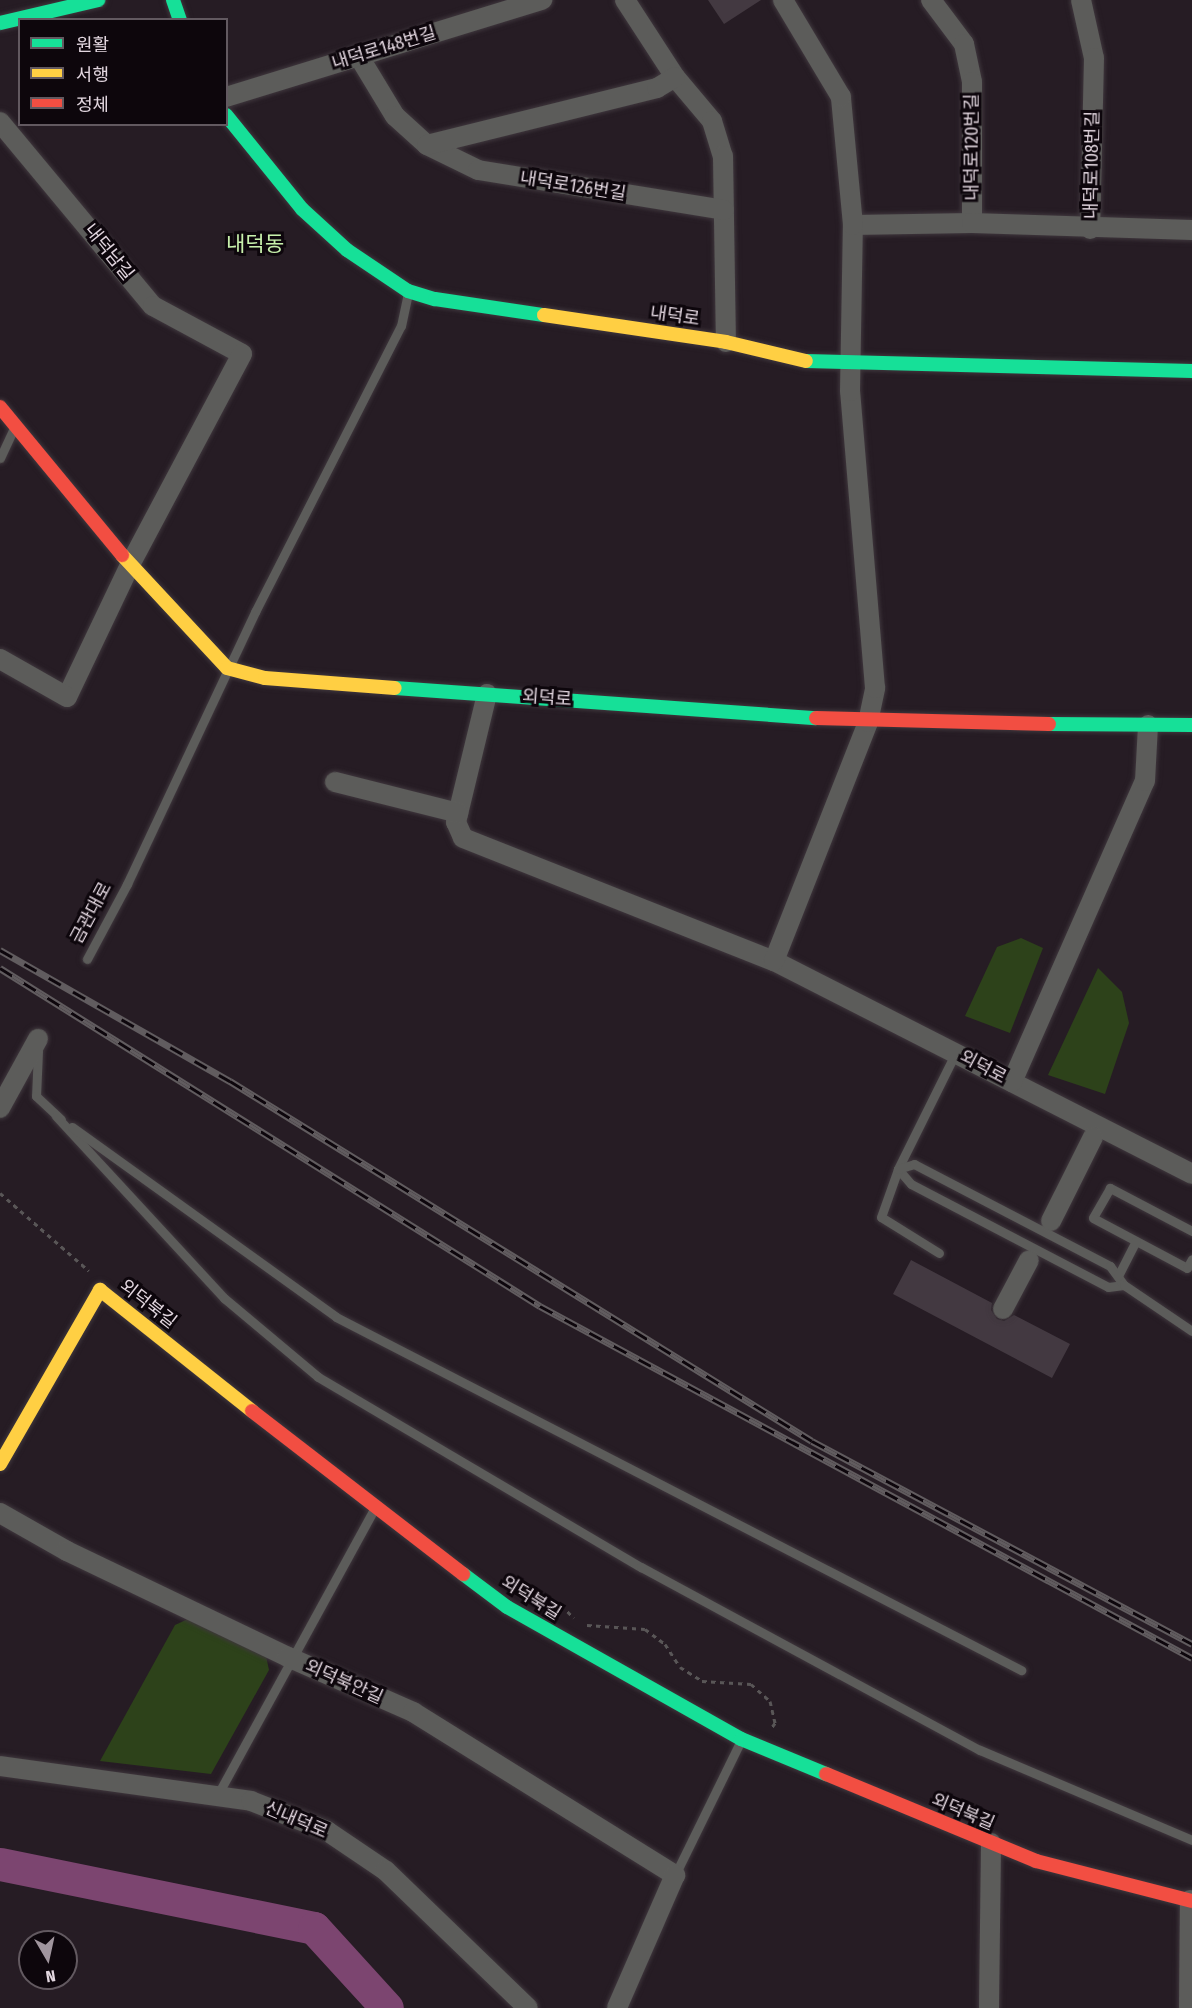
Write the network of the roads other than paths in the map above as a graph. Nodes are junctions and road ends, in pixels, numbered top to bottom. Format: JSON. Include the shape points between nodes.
{"nodes":[{"id":1,"x":98,"y":0,"type":"edge"},
{"id":2,"x":173,"y":0,"type":"edge"},
{"id":3,"x":542,"y":0,"type":"edge"},
{"id":4,"x":625,"y":0,"type":"edge"},
{"id":5,"x":784,"y":0,"type":"edge"},
{"id":6,"x":931,"y":0,"type":"edge"},
{"id":7,"x":1081,"y":0,"type":"edge"},
{"id":8,"x":21,"y":18,"type":"edge"},
{"id":9,"x":179,"y":18,"type":"edge"},
{"id":10,"x":18,"y":19,"type":"edge"},
{"id":11,"x":0,"y":23,"type":"edge"},
{"id":12,"x":358,"y":55,"type":"junction"},
{"id":13,"x":675,"y":77,"type":"junction"},
{"id":14,"x":228,"y":97,"type":"edge"},
{"id":15,"x":228,"y":117,"type":"edge"},
{"id":16,"x":0,"y":122,"type":"edge"},
{"id":17,"x":427,"y":144,"type":"junction"},
{"id":18,"x":724,"y":210,"type":"junction"},
{"id":19,"x":972,"y":223,"type":"junction"},
{"id":20,"x":853,"y":225,"type":"junction"},
{"id":21,"x":1090,"y":229,"type":"junction"},
{"id":22,"x":1192,"y":230,"type":"edge"},
{"id":23,"x":408,"y":291,"type":"junction"},
{"id":24,"x":726,"y":342,"type":"junction"},
{"id":25,"x":850,"y":362,"type":"junction"},
{"id":26,"x":1192,"y":371,"type":"edge"},
{"id":27,"x":0,"y":407,"type":"edge"},
{"id":28,"x":15,"y":425,"type":"junction"},
{"id":29,"x":0,"y":458,"type":"edge"},
{"id":30,"x":130,"y":565,"type":"junction"},
{"id":31,"x":0,"y":659,"type":"edge"},
{"id":32,"x":227,"y":668,"type":"junction"},
{"id":33,"x":487,"y":694,"type":"junction"},
{"id":34,"x":868,"y":722,"type":"junction"},
{"id":35,"x":1148,"y":725,"type":"junction"},
{"id":36,"x":1192,"y":725,"type":"edge"},
{"id":37,"x":335,"y":782,"type":"dead end"},
{"id":38,"x":458,"y":813,"type":"junction"},
{"id":39,"x":87,"y":959,"type":"dead end"},
{"id":40,"x":774,"y":961,"type":"junction"},
{"id":41,"x":38,"y":1039,"type":"joint"},
{"id":42,"x":956,"y":1052,"type":"junction"},
{"id":43,"x":1012,"y":1082,"type":"junction"},
{"id":44,"x":0,"y":1108,"type":"edge"},
{"id":45,"x":56,"y":1116,"type":"junction"},
{"id":46,"x":1093,"y":1137,"type":"dead end"},
{"id":47,"x":898,"y":1169,"type":"junction"},
{"id":48,"x":1192,"y":1174,"type":"edge"},
{"id":49,"x":1051,"y":1221,"type":"dead end"},
{"id":50,"x":1192,"y":1231,"type":"edge"},
{"id":51,"x":1136,"y":1241,"type":"junction"},
{"id":52,"x":939,"y":1253,"type":"dead end"},
{"id":53,"x":1192,"y":1259,"type":"edge"},
{"id":54,"x":1029,"y":1260,"type":"dead end"},
{"id":55,"x":1118,"y":1276,"type":"junction"},
{"id":56,"x":1124,"y":1285,"type":"junction"},
{"id":57,"x":1003,"y":1309,"type":"dead end"},
{"id":58,"x":1192,"y":1331,"type":"edge"},
{"id":59,"x":0,"y":1464,"type":"edge"},
{"id":60,"x":374,"y":1508,"type":"junction"},
{"id":61,"x":0,"y":1513,"type":"edge"},
{"id":62,"x":292,"y":1659,"type":"junction"},
{"id":63,"x":1021,"y":1670,"type":"dead end"},
{"id":64,"x":741,"y":1739,"type":"junction"},
{"id":65,"x":0,"y":1766,"type":"edge"},
{"id":66,"x":216,"y":1798,"type":"junction"},
{"id":67,"x":1192,"y":1840,"type":"edge"},
{"id":68,"x":991,"y":1843,"type":"junction"},
{"id":69,"x":675,"y":1875,"type":"junction"},
{"id":70,"x":1191,"y":1901,"type":"edge"},
{"id":71,"x":528,"y":2008,"type":"edge"},
{"id":72,"x":617,"y":2008,"type":"edge"},
{"id":73,"x":989,"y":2008,"type":"edge"},
{"id":74,"x":1189,"y":2008,"type":"edge"}],
"edges":[{"from":1,"to":8,"type":"street"},
{"from":2,"to":9,"type":"street"},
{"from":3,"to":12,"type":"street","name":"내덕로148번길"},
{"from":4,"to":13,"type":"street"},
{"from":5,"to":20,"type":"street","via":[[841,97]]},
{"from":6,"to":19,"type":"street","name":"내덕로120번길","via":[[964,44],[972,82]]},
{"from":7,"to":21,"type":"street","name":"내덕로108번길","via":[[1094,58]]},
{"from":10,"to":11,"type":"street"},
{"from":12,"to":14,"type":"street","name":"내덕로148번길"},
{"from":12,"to":17,"type":"street","name":"내덕로126번길","via":[[395,116]]},
{"from":13,"to":17,"type":"street","via":[[657,88]]},
{"from":13,"to":18,"type":"street","via":[[712,121],[723,156]]},
{"from":15,"to":23,"type":"street","name":"내덕로","via":[[302,209],[347,250]]},
{"from":16,"to":30,"type":"street","name":"내덕남길","via":[[153,306],[242,354]]},
{"from":17,"to":18,"type":"street","name":"내덕로126번길","via":[[478,170]]},
{"from":18,"to":24,"type":"street"},
{"from":19,"to":20,"type":"street","name":"내덕로120번길"},
{"from":19,"to":21,"type":"street"},
{"from":20,"to":25,"type":"street"},
{"from":21,"to":22,"type":"street","name":"내덕로108번길"},
{"from":23,"to":24,"type":"street","name":"내덕로","via":[[435,299]]},
{"from":23,"to":32,"type":"lane","name":"금관대로","via":[[401,326]]},
{"from":24,"to":25,"type":"street","name":"내덕로","via":[[808,362]]},
{"from":25,"to":26,"type":"street","name":"내덕로"},
{"from":25,"to":34,"type":"street","via":[[875,688]]},
{"from":27,"to":28,"type":"street"},
{"from":28,"to":29,"type":"lane"},
{"from":28,"to":30,"type":"street"},
{"from":30,"to":31,"type":"street","via":[[66,697]]},
{"from":30,"to":32,"type":"street"},
{"from":32,"to":33,"type":"street","name":"외덕로","via":[[265,678]]},
{"from":32,"to":39,"type":"lane","name":"금관대로","via":[[127,884]]},
{"from":33,"to":34,"type":"street","name":"외덕로"},
{"from":33,"to":38,"type":"street"},
{"from":34,"to":35,"type":"street","name":"외덕로"},
{"from":34,"to":40,"type":"street"},
{"from":35,"to":36,"type":"street","name":"외덕로"},
{"from":35,"to":43,"type":"street","via":[[1145,781]]},
{"from":37,"to":38,"type":"street"},
{"from":38,"to":40,"type":"street","name":"외덕로","via":[[456,822],[463,838]]},
{"from":40,"to":42,"type":"street","name":"외덕로"},
{"from":41,"to":44,"type":"street"},
{"from":41,"to":45,"type":"lane","via":[[36,1096]]},
{"from":42,"to":43,"type":"street","name":"외덕로"},
{"from":42,"to":47,"type":"lane"},
{"from":43,"to":48,"type":"street","name":"외덕로"},
{"from":45,"to":63,"type":"lane","via":[[336,1317]]},
{"from":45,"to":67,"type":"lane","via":[[224,1298],[318,1377],[641,1568],[980,1750]]},
{"from":46,"to":49,"type":"street"},
{"from":47,"to":52,"type":"lane","via":[[881,1217]]},
{"from":47,"to":55,"type":"lane","via":[[914,1164],[1110,1266]]},
{"from":47,"to":56,"type":"lane","via":[[911,1184],[1108,1287]]},
{"from":50,"to":51,"type":"lane","via":[[1110,1188],[1093,1218]]},
{"from":51,"to":53,"type":"lane","via":[[1187,1268]]},
{"from":51,"to":55,"type":"lane"},
{"from":54,"to":57,"type":"street"},
{"from":55,"to":56,"type":"lane"},
{"from":56,"to":58,"type":"lane"},
{"from":59,"to":60,"type":"street","name":"외덕북길","via":[[100,1290]]},
{"from":60,"to":62,"type":"lane"},
{"from":60,"to":64,"type":"street","name":"외덕북길","via":[[507,1607]]},
{"from":61,"to":62,"type":"street","name":"외덕북안길","via":[[67,1551]]},
{"from":62,"to":66,"type":"lane"},
{"from":62,"to":69,"type":"street","name":"외덕북안길","via":[[412,1712]]},
{"from":64,"to":68,"type":"street","name":"외덕북길"},
{"from":64,"to":69,"type":"lane"},
{"from":65,"to":66,"type":"street","name":"신내덕로"},
{"from":66,"to":71,"type":"street","name":"신내덕로","via":[[251,1802],[327,1831],[386,1871]]},
{"from":68,"to":70,"type":"street","name":"외덕북길","via":[[1036,1861]]},
{"from":68,"to":73,"type":"street"},
{"from":69,"to":72,"type":"street"},
{"from":70,"to":74,"type":"street"}]}
